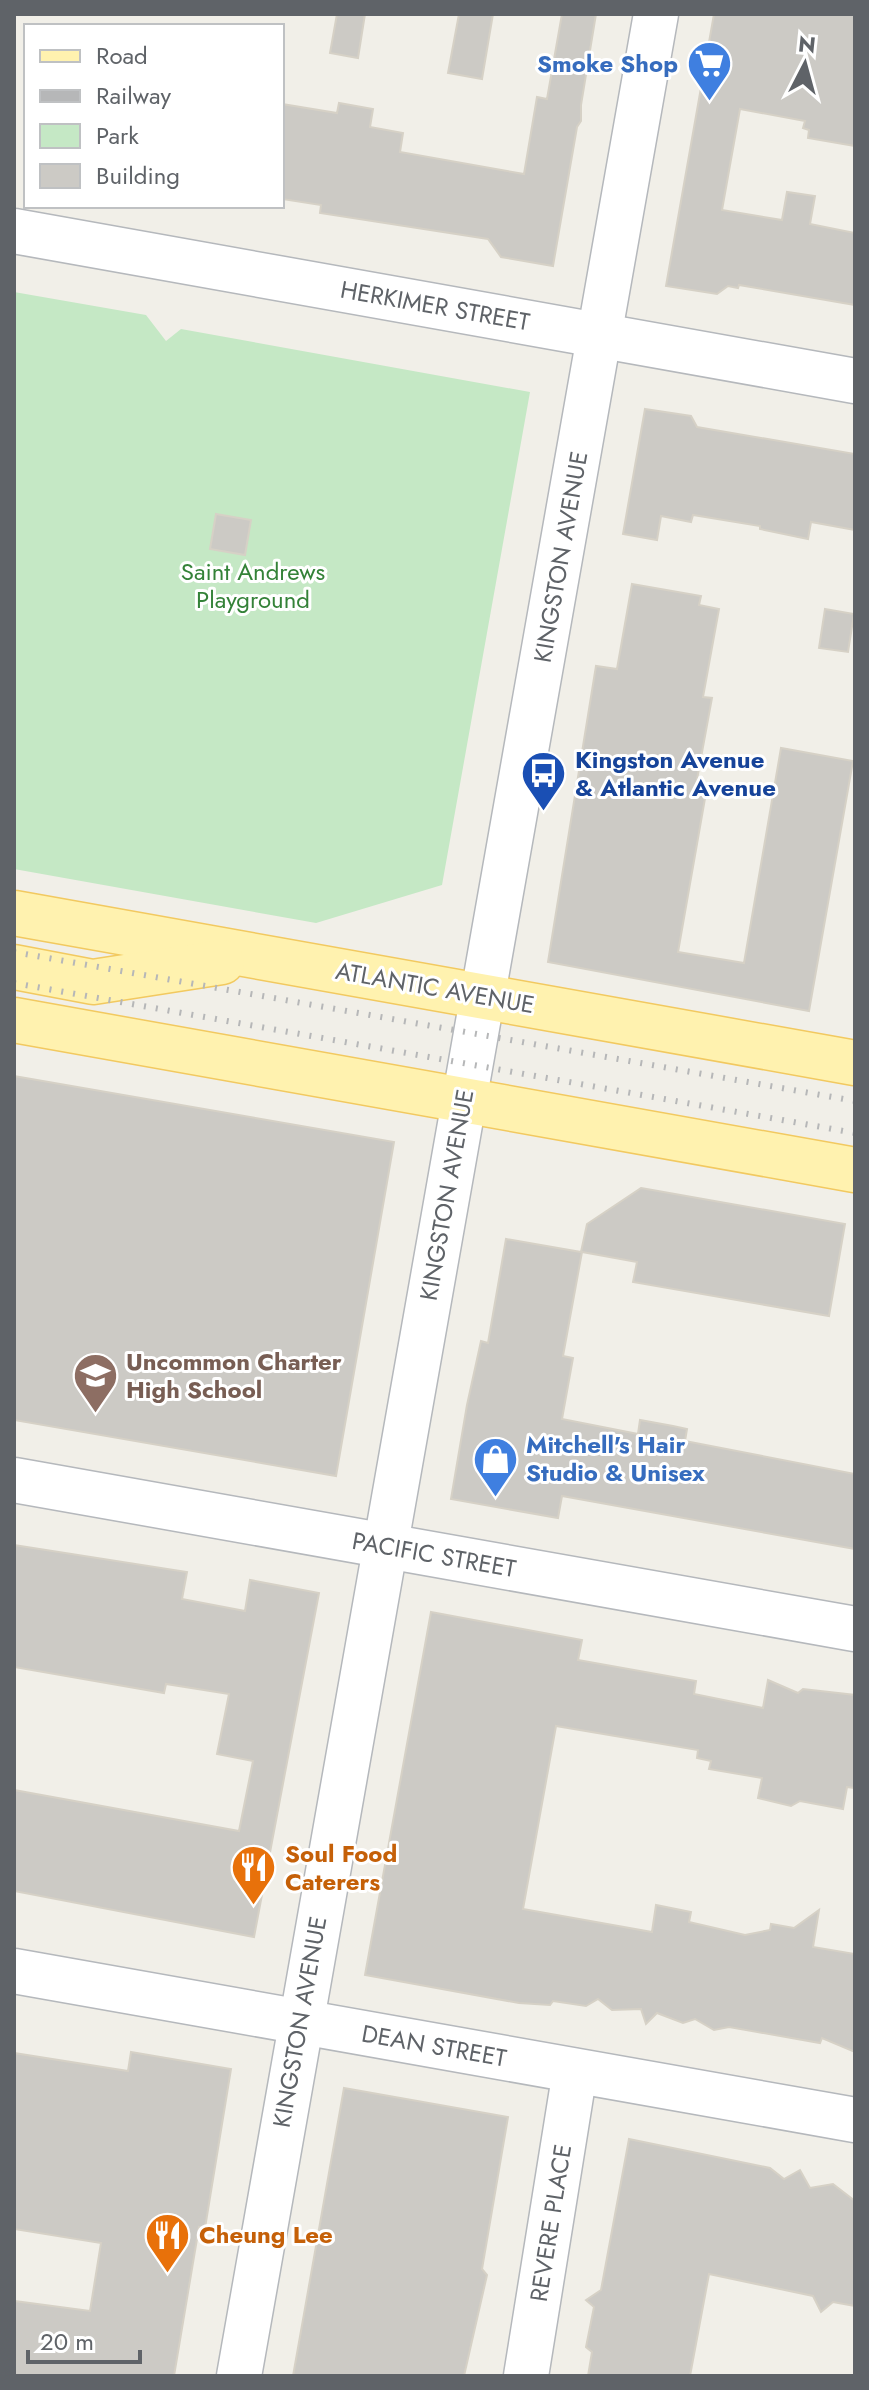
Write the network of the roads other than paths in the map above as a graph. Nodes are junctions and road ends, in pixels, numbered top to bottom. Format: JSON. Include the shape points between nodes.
{"nodes":[{"id":1,"x":656,"y":14,"type":"edge"},
{"id":2,"x":14,"y":231,"type":"edge"},
{"id":3,"x":600,"y":335,"type":"junction"},
{"id":4,"x":855,"y":381,"type":"edge"},
{"id":5,"x":14,"y":913,"type":"edge"},
{"id":6,"x":260,"y":957,"type":"junction"},
{"id":7,"x":14,"y":967,"type":"edge"},
{"id":8,"x":483,"y":996,"type":"junction"},
{"id":9,"x":14,"y":1020,"type":"edge"},
{"id":10,"x":855,"y":1063,"type":"edge"},
{"id":11,"x":464,"y":1100,"type":"junction"},
{"id":12,"x":855,"y":1170,"type":"edge"},
{"id":13,"x":14,"y":1480,"type":"edge"},
{"id":14,"x":384,"y":1546,"type":"junction"},
{"id":15,"x":855,"y":1629,"type":"edge"},
{"id":16,"x":14,"y":1971,"type":"edge"},
{"id":17,"x":300,"y":2022,"type":"junction"},
{"id":18,"x":575,"y":2071,"type":"junction"},
{"id":19,"x":855,"y":2120,"type":"edge"},
{"id":20,"x":239,"y":2376,"type":"edge"},
{"id":21,"x":526,"y":2376,"type":"edge"}],
"edges":[{"from":1,"to":3,"type":"street","name":"KINGSTON AVENUE"},
{"from":2,"to":3,"type":"street","name":"HERKIMER STREET"},
{"from":3,"to":4,"type":"street","name":"HERKIMER STREET"},
{"from":3,"to":8,"type":"street","name":"KINGSTON AVENUE"},
{"from":5,"to":6,"type":"main road","name":"ATLANTIC AVENUE"},
{"from":6,"to":7,"type":"main road","via":[[93,982]]},
{"from":6,"to":8,"type":"main road","name":"ATLANTIC AVENUE"},
{"from":8,"to":10,"type":"main road","name":"ATLANTIC AVENUE"},
{"from":8,"to":11,"type":"street","name":"KINGSTON AVENUE"},
{"from":9,"to":11,"type":"main road"},
{"from":11,"to":12,"type":"main road"},
{"from":11,"to":14,"type":"street","name":"KINGSTON AVENUE"},
{"from":13,"to":14,"type":"street","name":"PACIFIC STREET"},
{"from":14,"to":15,"type":"street","name":"PACIFIC STREET"},
{"from":14,"to":17,"type":"street","name":"KINGSTON AVENUE"},
{"from":16,"to":17,"type":"street","name":"DEAN STREET"},
{"from":17,"to":18,"type":"street","name":"DEAN STREET"},
{"from":17,"to":20,"type":"street","name":"KINGSTON AVENUE"},
{"from":18,"to":19,"type":"street","name":"DEAN STREET"},
{"from":18,"to":21,"type":"street","name":"REVERE PLACE"}]}
